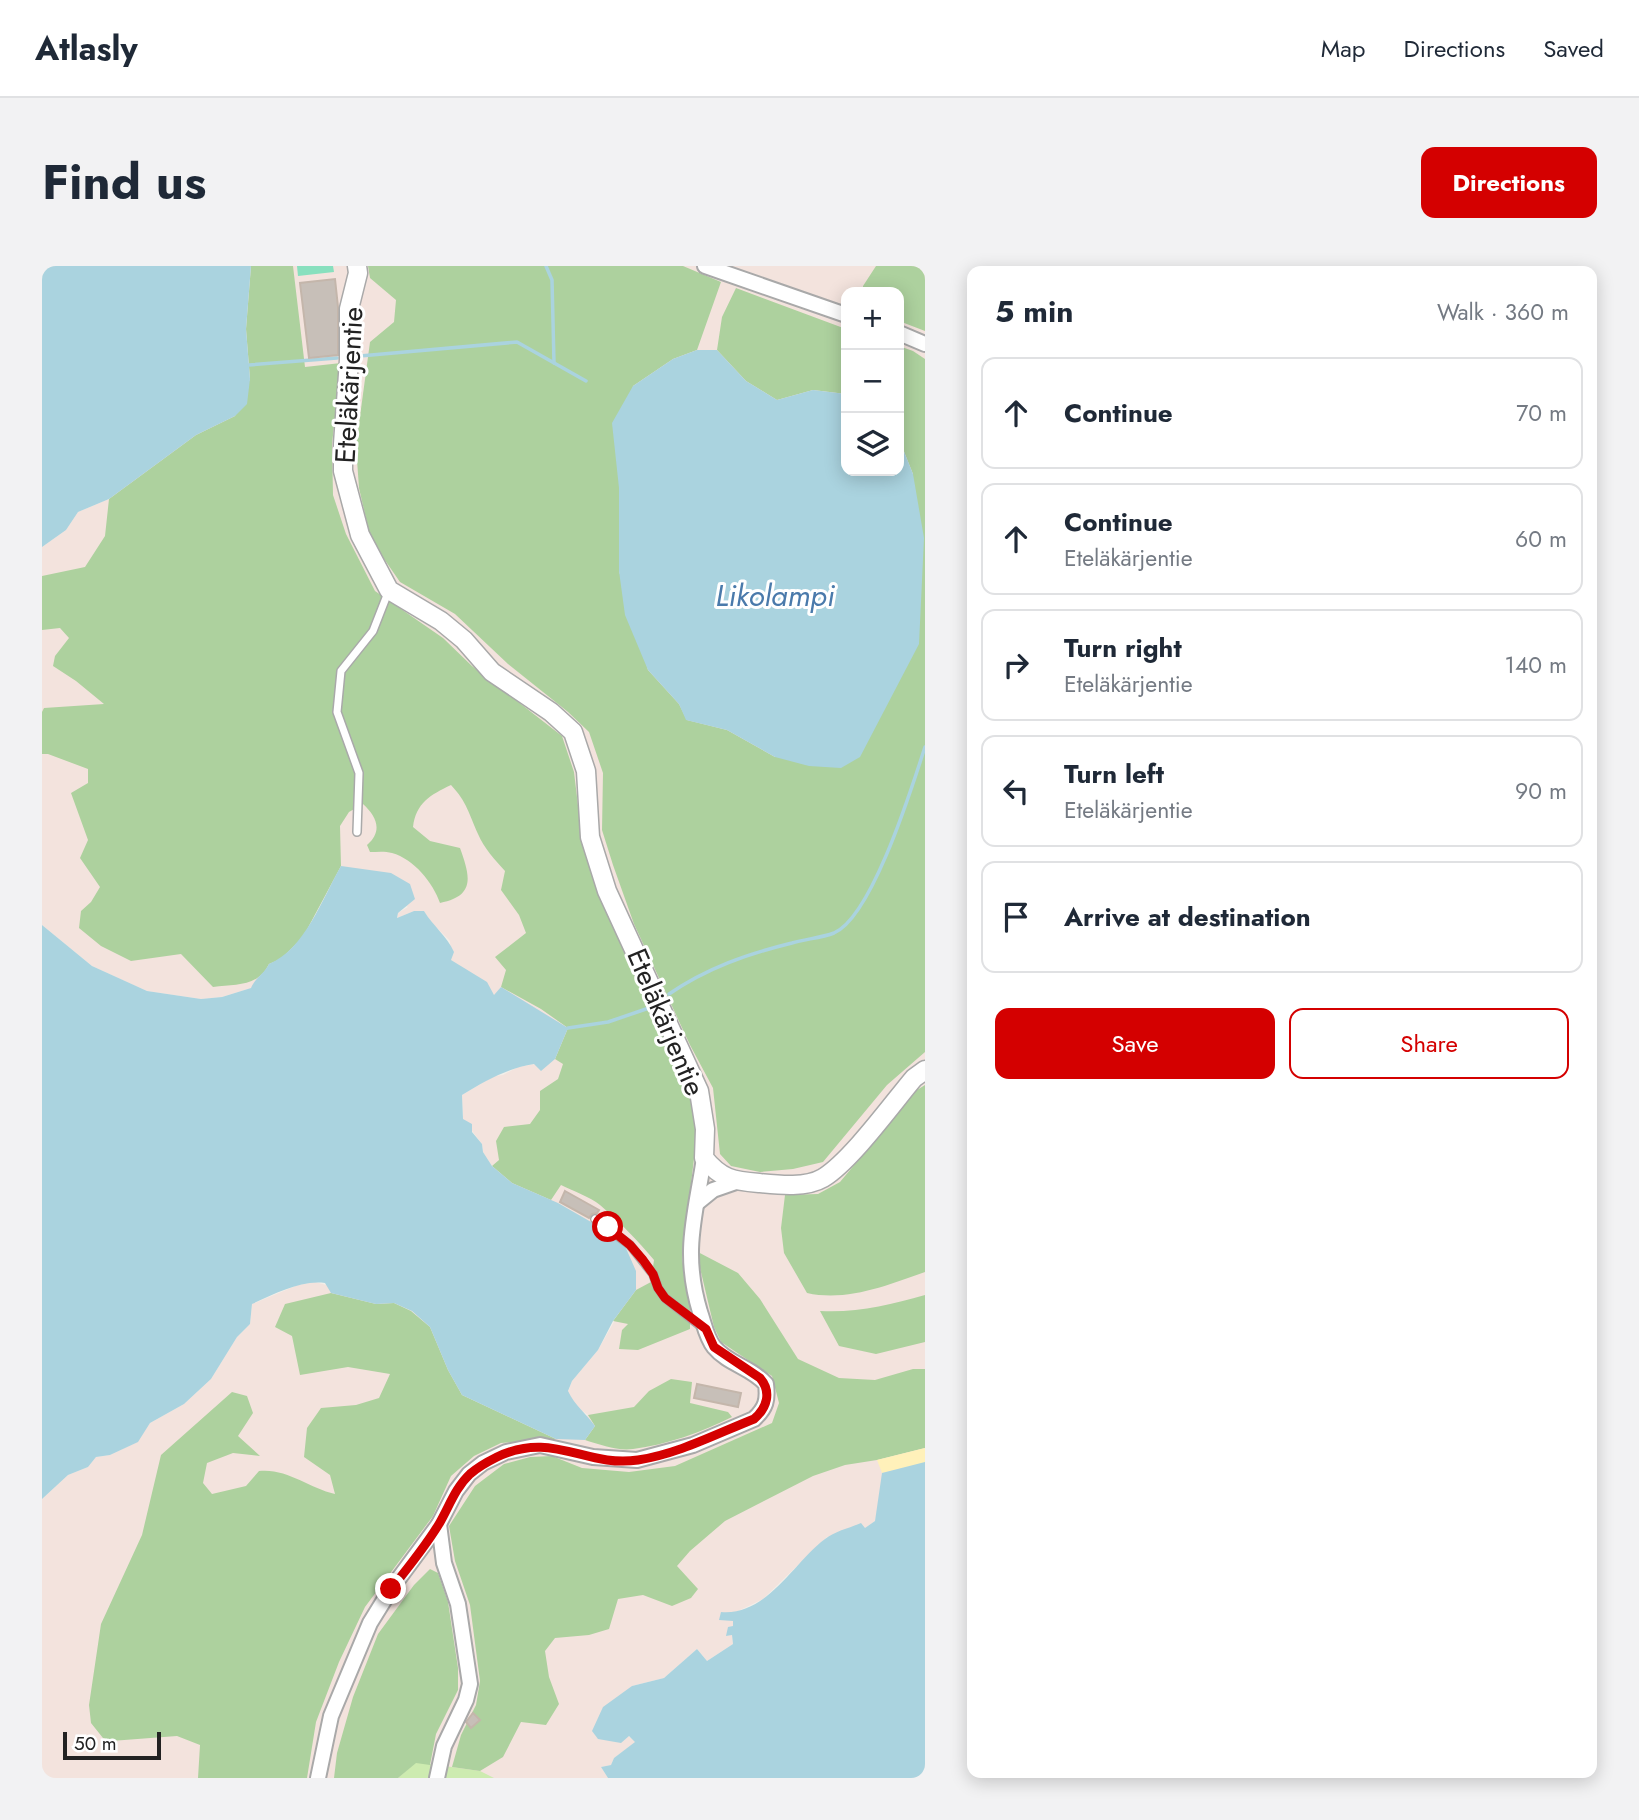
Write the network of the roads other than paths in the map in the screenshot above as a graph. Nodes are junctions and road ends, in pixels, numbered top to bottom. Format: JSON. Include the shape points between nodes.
{"nodes":[{"id":1,"x":357,"y":266,"type":"edge"},
{"id":2,"x":705,"y":266,"type":"edge"},
{"id":3,"x":841,"y":314,"type":"edge"},
{"id":4,"x":904,"y":335,"type":"edge"},
{"id":5,"x":925,"y":344,"type":"edge"},
{"id":6,"x":389,"y":590,"type":"junction"},
{"id":7,"x":357,"y":832,"type":"dead end"},
{"id":8,"x":925,"y":1070,"type":"edge"},
{"id":9,"x":704,"y":1158,"type":"junction"},
{"id":10,"x":736,"y":1182,"type":"junction"},
{"id":11,"x":697,"y":1203,"type":"junction"},
{"id":12,"x":595,"y":1219,"type":"dead end"},
{"id":13,"x":706,"y":1329,"type":"junction"},
{"id":14,"x":439,"y":1524,"type":"junction"},
{"id":15,"x":318,"y":1778,"type":"edge"},
{"id":16,"x":437,"y":1778,"type":"edge"}],
"edges":[{"from":1,"to":6,"type":"street","name":"Eteläkärjentie","via":[[349,309],[343,471],[360,535]]},
{"from":2,"to":3,"type":"street"},
{"from":4,"to":5,"type":"street"},
{"from":6,"to":7,"type":"lane","via":[[373,631],[341,671],[337,712],[359,773]]},
{"from":6,"to":9,"type":"street","name":"Eteläkärjentie","via":[[441,621],[492,672],[573,732],[586,771],[590,837],[607,891],[699,1091]]},
{"from":8,"to":10,"type":"street","via":[[822,1178],[780,1185]]},
{"from":9,"to":10,"type":"street","via":[[715,1173]]},
{"from":9,"to":11,"type":"street","name":"Eteläkärjentie"},
{"from":10,"to":11,"type":"street","via":[[713,1190]]},
{"from":11,"to":13,"type":"street","name":"Eteläkärjentie","via":[[690,1269]]},
{"from":12,"to":13,"type":"lane","via":[[630,1245],[665,1298]]},
{"from":13,"to":14,"type":"street","name":"Eteläkärjentie","via":[[714,1347],[766,1384],[767,1403],[754,1419],[637,1460],[593,1457],[540,1445],[506,1452],[470,1474]]},
{"from":14,"to":15,"type":"street","name":"Eteläkärjentie","via":[[370,1623],[331,1716]]},
{"from":14,"to":16,"type":"street","via":[[470,1684],[444,1746]]}]}
